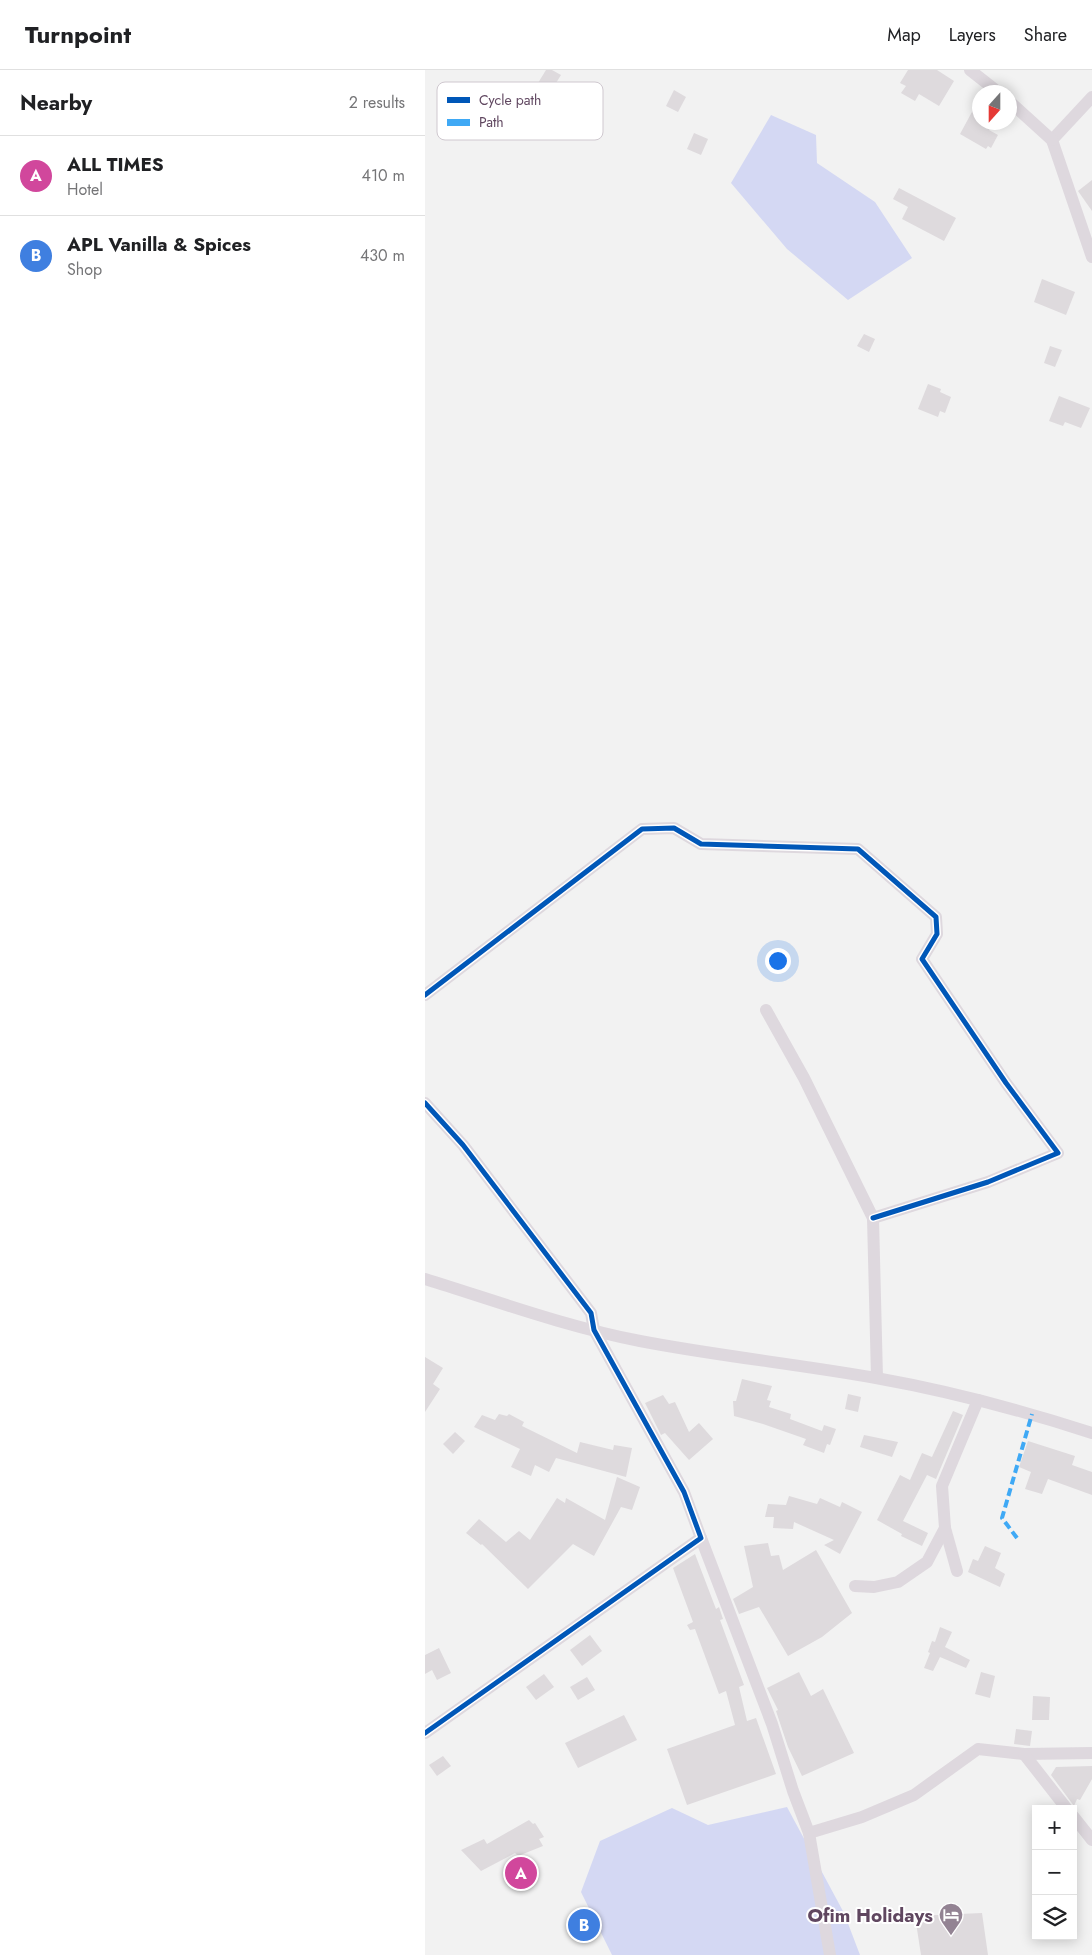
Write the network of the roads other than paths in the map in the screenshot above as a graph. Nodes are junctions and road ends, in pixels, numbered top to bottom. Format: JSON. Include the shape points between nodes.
{"nodes":[{"id":1,"x":970,"y":70,"type":"edge"},
{"id":2,"x":989,"y":85,"type":"edge"},
{"id":3,"x":1092,"y":97,"type":"edge"},
{"id":4,"x":1017,"y":108,"type":"edge"},
{"id":5,"x":1052,"y":140,"type":"junction"},
{"id":6,"x":1092,"y":257,"type":"edge"},
{"id":7,"x":425,"y":995,"type":"edge"},
{"id":8,"x":766,"y":1010,"type":"dead end"},
{"id":9,"x":425,"y":1103,"type":"edge"},
{"id":10,"x":873,"y":1218,"type":"junction"},
{"id":11,"x":425,"y":1279,"type":"edge"},
{"id":12,"x":594,"y":1330,"type":"junction"},
{"id":13,"x":877,"y":1378,"type":"junction"},
{"id":14,"x":977,"y":1400,"type":"junction"},
{"id":15,"x":1092,"y":1433,"type":"edge"},
{"id":16,"x":945,"y":1528,"type":"junction"},
{"id":17,"x":701,"y":1538,"type":"junction"},
{"id":18,"x":957,"y":1571,"type":"dead end"},
{"id":19,"x":855,"y":1586,"type":"dead end"},
{"id":20,"x":425,"y":1733,"type":"edge"},
{"id":21,"x":1092,"y":1753,"type":"edge"},
{"id":22,"x":1024,"y":1754,"type":"junction"},
{"id":23,"x":1064,"y":1805,"type":"edge"},
{"id":24,"x":1077,"y":1821,"type":"edge"},
{"id":25,"x":809,"y":1833,"type":"junction"},
{"id":26,"x":1092,"y":1840,"type":"edge"},
{"id":27,"x":830,"y":1955,"type":"edge"}],
"edges":[{"from":1,"to":2,"type":"street"},
{"from":3,"to":5,"type":"street"},
{"from":4,"to":5,"type":"street"},
{"from":5,"to":6,"type":"street"},
{"from":7,"to":10,"type":"street","via":[[642,830],[674,828],[701,844],[859,849],[936,917],[937,934],[922,959],[1058,1153],[988,1182]]},
{"from":8,"to":10,"type":"street","via":[[804,1078]]},
{"from":9,"to":12,"type":"street","via":[[463,1145],[591,1313]]},
{"from":10,"to":13,"type":"street"},
{"from":11,"to":12,"type":"street"},
{"from":12,"to":13,"type":"street","via":[[640,1341]]},
{"from":12,"to":17,"type":"street","via":[[684,1492]]},
{"from":13,"to":14,"type":"street"},
{"from":14,"to":15,"type":"street"},
{"from":14,"to":16,"type":"street","via":[[942,1486]]},
{"from":16,"to":18,"type":"street"},
{"from":16,"to":19,"type":"street","via":[[927,1562],[897,1582],[874,1588]]},
{"from":17,"to":20,"type":"street"},
{"from":17,"to":25,"type":"street","via":[[772,1724]]},
{"from":21,"to":22,"type":"street"},
{"from":22,"to":23,"type":"street"},
{"from":22,"to":25,"type":"street","via":[[978,1749],[914,1795],[862,1817]]},
{"from":24,"to":26,"type":"street"},
{"from":25,"to":27,"type":"street"}]}
